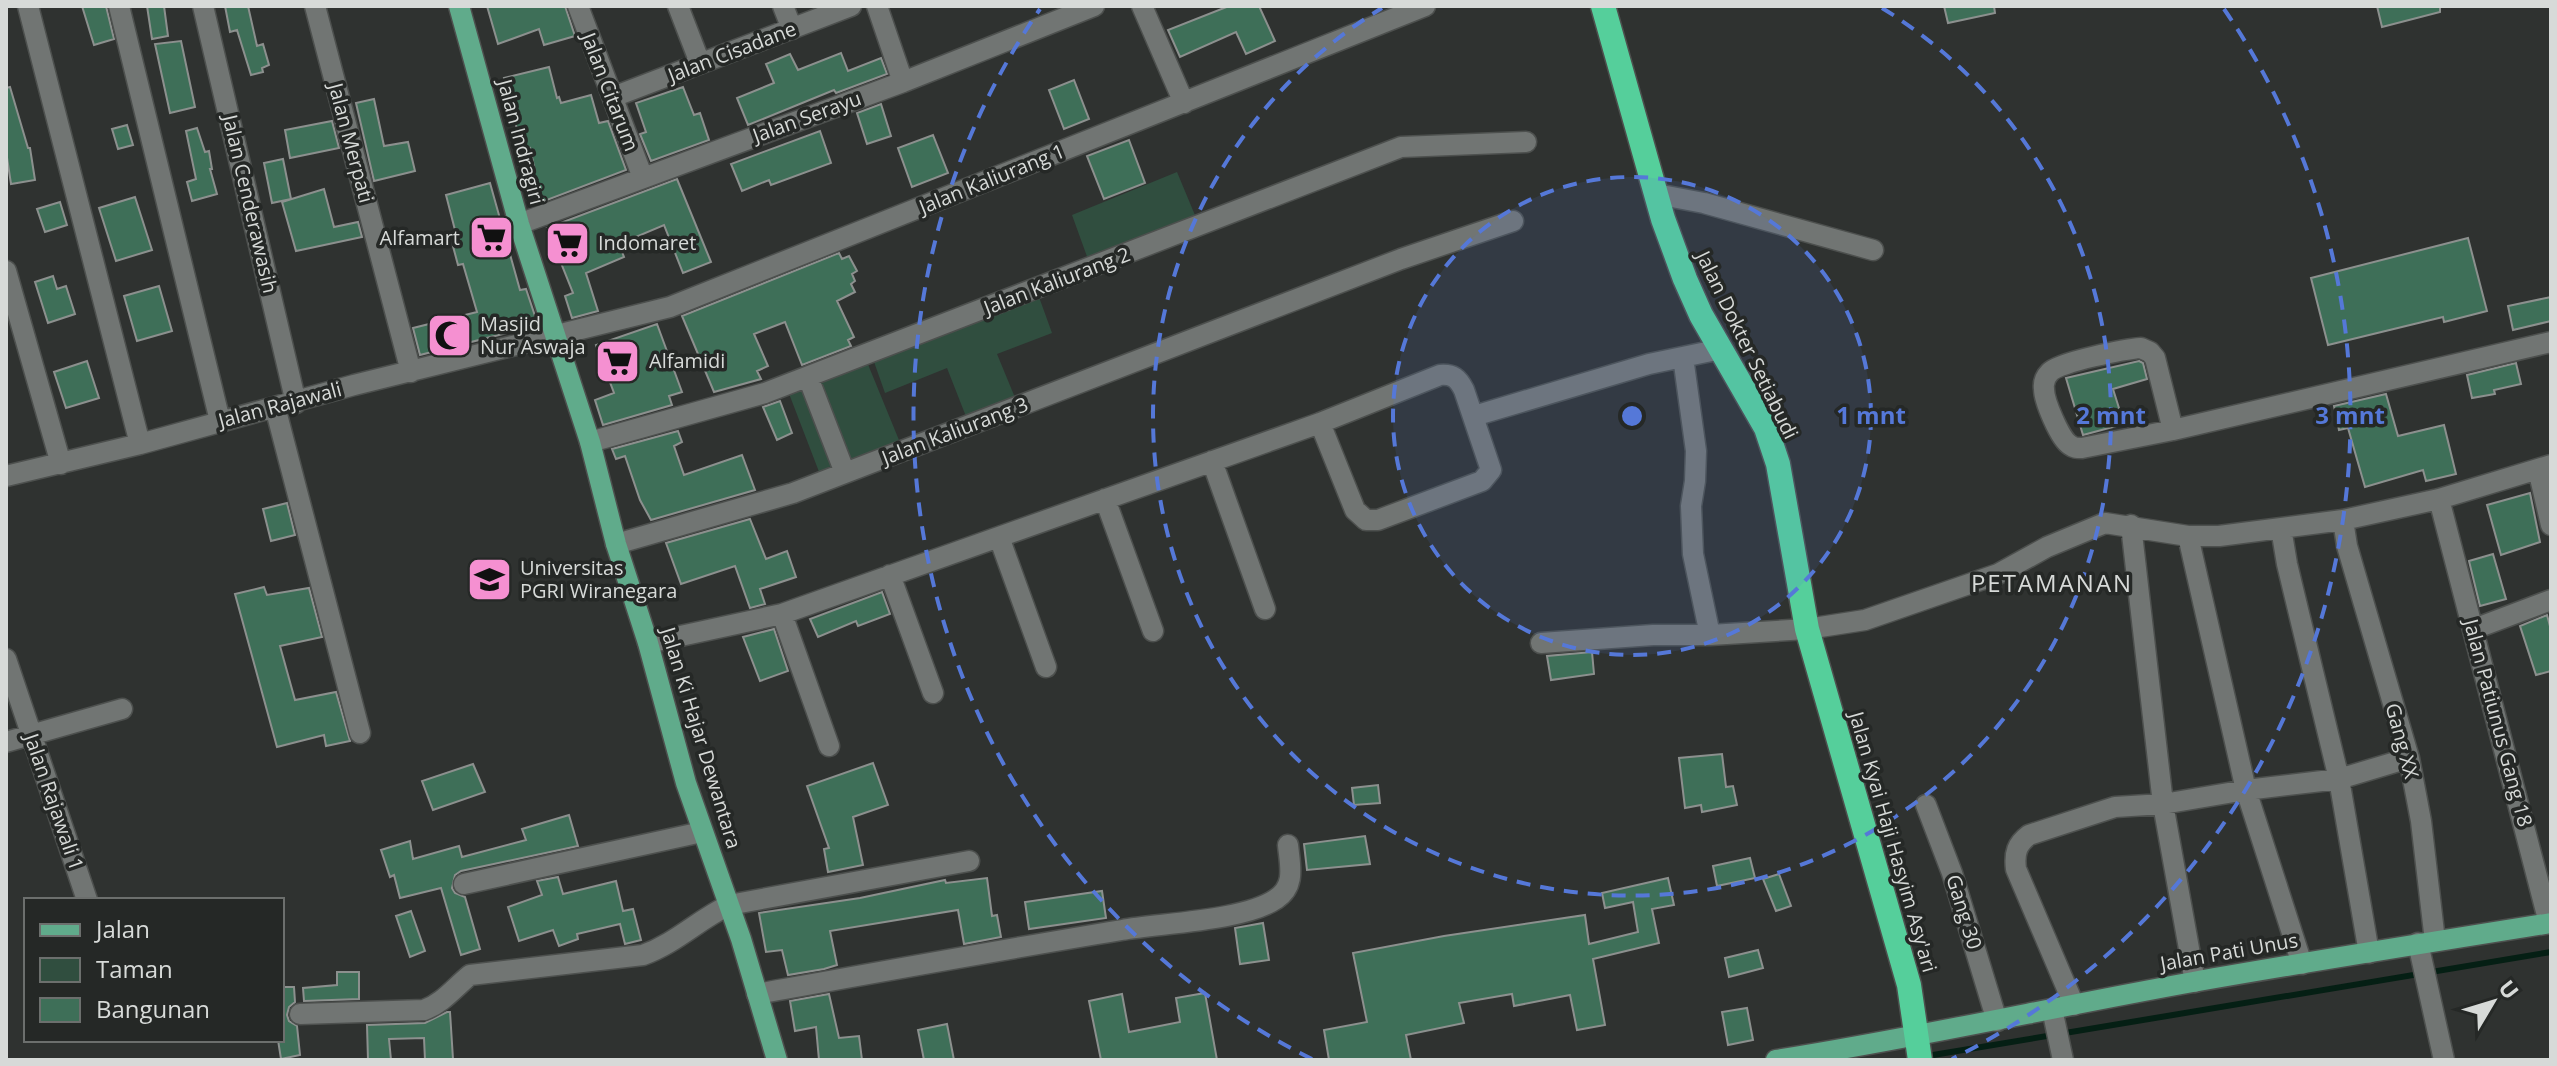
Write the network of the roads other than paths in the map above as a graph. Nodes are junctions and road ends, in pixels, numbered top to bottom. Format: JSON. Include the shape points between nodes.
{"nodes":[{"id":1,"x":28,"y":6,"type":"edge"},
{"id":2,"x":119,"y":6,"type":"edge"},
{"id":3,"x":203,"y":6,"type":"edge"},
{"id":4,"x":459,"y":6,"type":"edge"},
{"id":5,"x":578,"y":6,"type":"edge"},
{"id":6,"x":678,"y":6,"type":"edge"},
{"id":7,"x":783,"y":6,"type":"edge"},
{"id":8,"x":851,"y":6,"type":"edge"},
{"id":9,"x":877,"y":6,"type":"edge"},
{"id":10,"x":1094,"y":6,"type":"edge"},
{"id":11,"x":1142,"y":6,"type":"edge"},
{"id":12,"x":1425,"y":6,"type":"edge"},
{"id":13,"x":1603,"y":6,"type":"edge"},
{"id":14,"x":317,"y":7,"type":"edge"},
{"id":15,"x":792,"y":29,"type":"junction"},
{"id":16,"x":700,"y":63,"type":"junction"},
{"id":17,"x":903,"y":82,"type":"junction"},
{"id":18,"x":613,"y":97,"type":"junction"},
{"id":19,"x":1184,"y":103,"type":"junction"},
{"id":20,"x":1526,"y":142,"type":"dead end"},
{"id":21,"x":643,"y":178,"type":"junction"},
{"id":22,"x":1656,"y":194,"type":"junction"},
{"id":23,"x":1513,"y":221,"type":"dead end"},
{"id":24,"x":519,"y":224,"type":"junction"},
{"id":25,"x":1873,"y":250,"type":"dead end"},
{"id":26,"x":6,"y":271,"type":"edge"},
{"id":27,"x":554,"y":336,"type":"junction"},
{"id":28,"x":2551,"y":342,"type":"edge"},
{"id":29,"x":1721,"y":349,"type":"junction"},
{"id":30,"x":1683,"y":357,"type":"junction"},
{"id":31,"x":411,"y":372,"type":"junction"},
{"id":32,"x":808,"y":377,"type":"junction"},
{"id":33,"x":285,"y":405,"type":"junction"},
{"id":34,"x":1474,"y":416,"type":"junction"},
{"id":35,"x":220,"y":421,"type":"junction"},
{"id":36,"x":1320,"y":423,"type":"junction"},
{"id":37,"x":2173,"y":430,"type":"junction"},
{"id":38,"x":590,"y":442,"type":"junction"},
{"id":39,"x":140,"y":444,"type":"junction"},
{"id":40,"x":1212,"y":461,"type":"junction"},
{"id":41,"x":61,"y":464,"type":"junction"},
{"id":42,"x":845,"y":473,"type":"junction"},
{"id":43,"x":6,"y":476,"type":"edge"},
{"id":44,"x":2543,"y":478,"type":"edge"},
{"id":45,"x":1105,"y":499,"type":"junction"},
{"id":46,"x":2441,"y":511,"type":"junction"},
{"id":47,"x":2131,"y":525,"type":"junction"},
{"id":48,"x":2551,"y":525,"type":"edge"},
{"id":49,"x":2345,"y":532,"type":"junction"},
{"id":50,"x":2283,"y":535,"type":"junction"},
{"id":51,"x":2188,"y":536,"type":"junction"},
{"id":52,"x":999,"y":537,"type":"junction"},
{"id":53,"x":616,"y":544,"type":"junction"},
{"id":54,"x":890,"y":575,"type":"junction"},
{"id":55,"x":2551,"y":600,"type":"edge"},
{"id":56,"x":1265,"y":609,"type":"dead end"},
{"id":57,"x":782,"y":614,"type":"junction"},
{"id":58,"x":1807,"y":629,"type":"junction"},
{"id":59,"x":2474,"y":629,"type":"junction"},
{"id":60,"x":1153,"y":631,"type":"dead end"},
{"id":61,"x":1710,"y":635,"type":"junction"},
{"id":62,"x":648,"y":643,"type":"junction"},
{"id":63,"x":1541,"y":643,"type":"dead end"},
{"id":64,"x":6,"y":659,"type":"edge"},
{"id":65,"x":1046,"y":667,"type":"dead end"},
{"id":66,"x":1820,"y":675,"type":"joint"},
{"id":67,"x":933,"y":693,"type":"dead end"},
{"id":68,"x":122,"y":709,"type":"dead end"},
{"id":69,"x":360,"y":733,"type":"dead end"},
{"id":70,"x":31,"y":736,"type":"junction"},
{"id":71,"x":6,"y":742,"type":"edge"},
{"id":72,"x":829,"y":746,"type":"dead end"},
{"id":73,"x":2409,"y":758,"type":"junction"},
{"id":74,"x":2339,"y":779,"type":"junction"},
{"id":75,"x":2246,"y":790,"type":"junction"},
{"id":76,"x":2163,"y":804,"type":"junction"},
{"id":77,"x":1926,"y":805,"type":"dead end"},
{"id":78,"x":702,"y":832,"type":"junction"},
{"id":79,"x":1288,"y":845,"type":"dead end"},
{"id":80,"x":969,"y":861,"type":"dead end"},
{"id":81,"x":464,"y":884,"type":"dead end"},
{"id":82,"x":86,"y":898,"type":"edge"},
{"id":83,"x":727,"y":899,"type":"junction"},
{"id":84,"x":2550,"y":923,"type":"edge"},
{"id":85,"x":2427,"y":942,"type":"junction"},
{"id":86,"x":2369,"y":953,"type":"junction"},
{"id":87,"x":2302,"y":964,"type":"junction"},
{"id":88,"x":2195,"y":982,"type":"junction"},
{"id":89,"x":757,"y":994,"type":"junction"},
{"id":90,"x":2074,"y":1005,"type":"junction"},
{"id":91,"x":2052,"y":1009,"type":"junction"},
{"id":92,"x":300,"y":1014,"type":"dead end"},
{"id":93,"x":1997,"y":1021,"type":"junction"},
{"id":94,"x":1918,"y":1046,"type":"edge"},
{"id":95,"x":777,"y":1060,"type":"edge"},
{"id":96,"x":1776,"y":1060,"type":"edge"},
{"id":97,"x":2063,"y":1060,"type":"edge"},
{"id":98,"x":2444,"y":1060,"type":"edge"}],
"edges":[{"from":1,"to":39,"type":"street"},
{"from":2,"to":35,"type":"street"},
{"from":3,"to":33,"type":"street","name":"Jalan Cenderawasih"},
{"from":4,"to":24,"type":"main road","name":"Jalan Indragiri"},
{"from":5,"to":18,"type":"street","name":"Jalan Citarum"},
{"from":6,"to":16,"type":"street"},
{"from":7,"to":15,"type":"street"},
{"from":8,"to":15,"type":"street","name":"Jalan Cisadane"},
{"from":9,"to":17,"type":"street"},
{"from":10,"to":17,"type":"street","name":"Jalan Serayu"},
{"from":11,"to":19,"type":"street"},
{"from":12,"to":19,"type":"street","name":"Jalan Kaliurang 1"},
{"from":13,"to":22,"type":"highway","name":"Jalan Dokter Setiabudi"},
{"from":14,"to":31,"type":"street","name":"Jalan Merpati"},
{"from":15,"to":16,"type":"street","name":"Jalan Cisadane"},
{"from":16,"to":18,"type":"street","name":"Jalan Cisadane"},
{"from":17,"to":21,"type":"street","name":"Jalan Serayu"},
{"from":18,"to":21,"type":"street","name":"Jalan Citarum"},
{"from":19,"to":27,"type":"street","name":"Jalan Kaliurang 1","via":[[670,307]]},
{"from":20,"to":32,"type":"street","name":"Jalan Kaliurang 2","via":[[1401,147]]},
{"from":21,"to":24,"type":"street","name":"Jalan Serayu"},
{"from":22,"to":25,"type":"street"},
{"from":22,"to":29,"type":"highway","name":"Jalan Dokter Setiabudi","via":[[1685,279]]},
{"from":23,"to":42,"type":"street","name":"Jalan Kaliurang 3"},
{"from":24,"to":27,"type":"main road","name":"Jalan Indragiri"},
{"from":26,"to":41,"type":"street"},
{"from":27,"to":31,"type":"street","name":"Jalan Rajawali"},
{"from":27,"to":38,"type":"main road","name":"Jalan Ki Hajar Dewantara"},
{"from":28,"to":37,"type":"street"},
{"from":29,"to":30,"type":"street"},
{"from":29,"to":58,"type":"highway","name":"Jalan Dokter Setiabudi","via":[[1766,428],[1778,464]]},
{"from":30,"to":34,"type":"street"},
{"from":30,"to":61,"type":"street","via":[[1696,451],[1693,554]]},
{"from":31,"to":33,"type":"street","name":"Jalan Rajawali"},
{"from":32,"to":38,"type":"street","name":"Jalan Kaliurang 2"},
{"from":32,"to":42,"type":"street"},
{"from":33,"to":35,"type":"street","name":"Jalan Rajawali"},
{"from":33,"to":69,"type":"street","name":"Jalan Cenderawasih"},
{"from":34,"to":36,"type":"street","via":[[1451,374],[1391,392]]},
{"from":34,"to":36,"type":"street","via":[[1490,463],[1488,477],[1378,520],[1366,520],[1355,510]]},
{"from":35,"to":39,"type":"street","name":"Jalan Rajawali"},
{"from":36,"to":40,"type":"street"},
{"from":37,"to":37,"type":"street","via":[[2155,358],[2141,348],[2067,364],[2047,375],[2045,394],[2058,430],[2073,447]]},
{"from":38,"to":53,"type":"main road","name":"Jalan Ki Hajar Dewantara"},
{"from":39,"to":41,"type":"street","name":"Jalan Rajawali"},
{"from":40,"to":45,"type":"street"},
{"from":40,"to":56,"type":"street"},
{"from":41,"to":43,"type":"street","name":"Jalan Rajawali"},
{"from":42,"to":53,"type":"street","name":"Jalan Kaliurang 3"},
{"from":44,"to":46,"type":"street"},
{"from":44,"to":48,"type":"street"},
{"from":45,"to":52,"type":"street"},
{"from":45,"to":60,"type":"street"},
{"from":46,"to":49,"type":"street"},
{"from":46,"to":59,"type":"street","name":"Jalan Patiunus Gang 18"},
{"from":47,"to":51,"type":"street"},
{"from":47,"to":58,"type":"street","via":[[2092,527],[1998,574],[1918,603],[1865,620]]},
{"from":47,"to":76,"type":"street"},
{"from":49,"to":50,"type":"street"},
{"from":49,"to":73,"type":"street","name":"Gang XX"},
{"from":50,"to":51,"type":"street"},
{"from":50,"to":74,"type":"street"},
{"from":51,"to":75,"type":"street"},
{"from":52,"to":54,"type":"street"},
{"from":52,"to":65,"type":"street"},
{"from":53,"to":62,"type":"main road","name":"Jalan Ki Hajar Dewantara"},
{"from":54,"to":57,"type":"street"},
{"from":54,"to":67,"type":"street"},
{"from":55,"to":59,"type":"street"},
{"from":57,"to":62,"type":"street"},
{"from":57,"to":72,"type":"street"},
{"from":58,"to":61,"type":"street"},
{"from":58,"to":66,"type":"highway","name":"Jalan Dokter Setiabudi"},
{"from":59,"to":84,"type":"street","name":"Jalan Patiunus Gang 18"},
{"from":61,"to":63,"type":"street"},
{"from":62,"to":78,"type":"main road","name":"Jalan Ki Hajar Dewantara"},
{"from":64,"to":70,"type":"street","name":"Jalan Rajawali 1"},
{"from":66,"to":94,"type":"highway","name":"Jalan Kyai Haji Hasyim Asy'ari","via":[[1909,985]]},
{"from":68,"to":70,"type":"street"},
{"from":70,"to":71,"type":"street"},
{"from":70,"to":82,"type":"street","name":"Jalan Rajawali 1"},
{"from":73,"to":74,"type":"street"},
{"from":73,"to":85,"type":"street","name":"Gang XX","via":[[2421,821]]},
{"from":74,"to":75,"type":"street"},
{"from":74,"to":86,"type":"street"},
{"from":75,"to":76,"type":"street"},
{"from":75,"to":87,"type":"street"},
{"from":76,"to":88,"type":"street"},
{"from":76,"to":90,"type":"street","via":[[2115,807],[2020,842],[2016,869]]},
{"from":77,"to":93,"type":"street","name":"Gang 30"},
{"from":78,"to":81,"type":"street"},
{"from":78,"to":83,"type":"main road","name":"Jalan Ki Hajar Dewantara"},
{"from":79,"to":89,"type":"street","via":[[1292,878],[1286,889],[1272,902],[1246,911]]},
{"from":80,"to":83,"type":"street"},
{"from":83,"to":89,"type":"main road","name":"Jalan Ki Hajar Dewantara"},
{"from":83,"to":92,"type":"street","via":[[664,948],[643,955],[470,975],[439,1004],[424,1010]]},
{"from":84,"to":85,"type":"main road","name":"Jalan Pati Unus"},
{"from":85,"to":86,"type":"main road","name":"Jalan Pati Unus"},
{"from":85,"to":98,"type":"street","name":"Gang XX","via":[[2424,975]]},
{"from":86,"to":87,"type":"main road","name":"Jalan Pati Unus"},
{"from":87,"to":88,"type":"main road","name":"Jalan Pati Unus"},
{"from":88,"to":90,"type":"main road","name":"Jalan Pati Unus"},
{"from":89,"to":95,"type":"main road","name":"Jalan Ki Hajar Dewantara"},
{"from":90,"to":91,"type":"main road","name":"Jalan Pati Unus"},
{"from":91,"to":93,"type":"main road","name":"Jalan Pati Unus"},
{"from":91,"to":97,"type":"street"},
{"from":93,"to":94,"type":"main road","name":"Jalan Pati Unus"},
{"from":94,"to":96,"type":"main road","name":"Jalan Pati Unus"}]}
